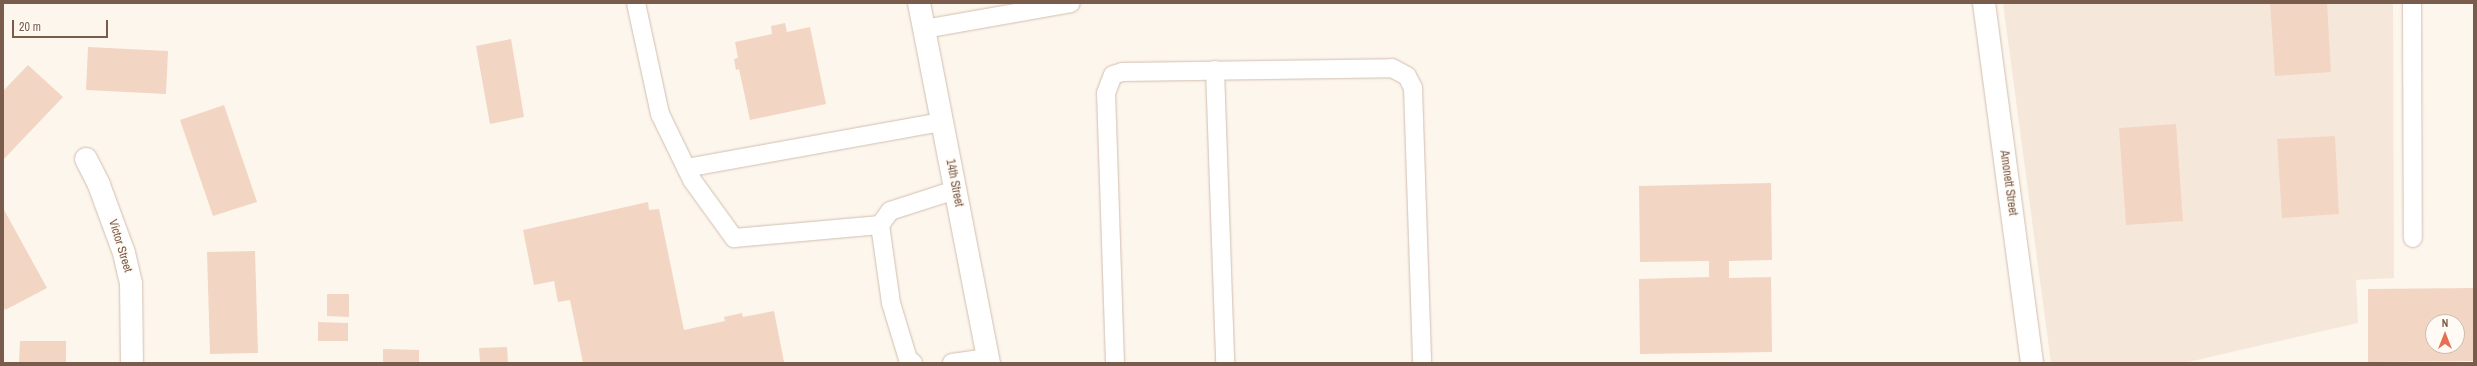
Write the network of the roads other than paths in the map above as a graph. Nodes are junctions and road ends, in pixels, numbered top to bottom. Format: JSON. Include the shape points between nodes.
{"nodes":[{"id":1,"x":636,"y":3,"type":"edge"},
{"id":2,"x":919,"y":3,"type":"edge"},
{"id":3,"x":1071,"y":3,"type":"edge"},
{"id":4,"x":1984,"y":3,"type":"edge"},
{"id":5,"x":2412,"y":3,"type":"edge"},
{"id":6,"x":924,"y":29,"type":"junction"},
{"id":7,"x":1215,"y":70,"type":"junction"},
{"id":8,"x":942,"y":122,"type":"junction"},
{"id":9,"x":86,"y":159,"type":"dead end"},
{"id":10,"x":686,"y":168,"type":"junction"},
{"id":11,"x":955,"y":190,"type":"junction"},
{"id":12,"x":880,"y":224,"type":"junction"},
{"id":13,"x":2413,"y":238,"type":"dead end"},
{"id":14,"x":988,"y":360,"type":"edge"},
{"id":15,"x":132,"y":363,"type":"edge"},
{"id":16,"x":913,"y":363,"type":"edge"},
{"id":17,"x":952,"y":363,"type":"edge"},
{"id":18,"x":1115,"y":363,"type":"edge"},
{"id":19,"x":1225,"y":363,"type":"edge"},
{"id":20,"x":1422,"y":363,"type":"edge"},
{"id":21,"x":2032,"y":363,"type":"edge"}],
"edges":[{"from":1,"to":10,"type":"lane","via":[[660,114]]},
{"from":2,"to":6,"type":"street","name":"14th Street"},
{"from":3,"to":6,"type":"lane"},
{"from":4,"to":21,"type":"street","name":"Amonett Street"},
{"from":5,"to":13,"type":"lane"},
{"from":6,"to":8,"type":"street","name":"14th Street"},
{"from":7,"to":18,"type":"lane","via":[[1122,72],[1113,75],[1106,93]]},
{"from":7,"to":19,"type":"lane"},
{"from":7,"to":20,"type":"lane","via":[[1392,68],[1408,76],[1414,88]]},
{"from":8,"to":10,"type":"lane"},
{"from":8,"to":11,"type":"street","name":"14th Street"},
{"from":9,"to":15,"type":"street","name":"Victor Street","via":[[99,184],[124,253],[130,283]]},
{"from":10,"to":12,"type":"lane","via":[[734,238]]},
{"from":11,"to":12,"type":"lane","via":[[890,211]]},
{"from":11,"to":14,"type":"street","name":"14th Street"},
{"from":12,"to":16,"type":"lane","via":[[891,303],[908,360]]},
{"from":14,"to":17,"type":"lane"}]}
